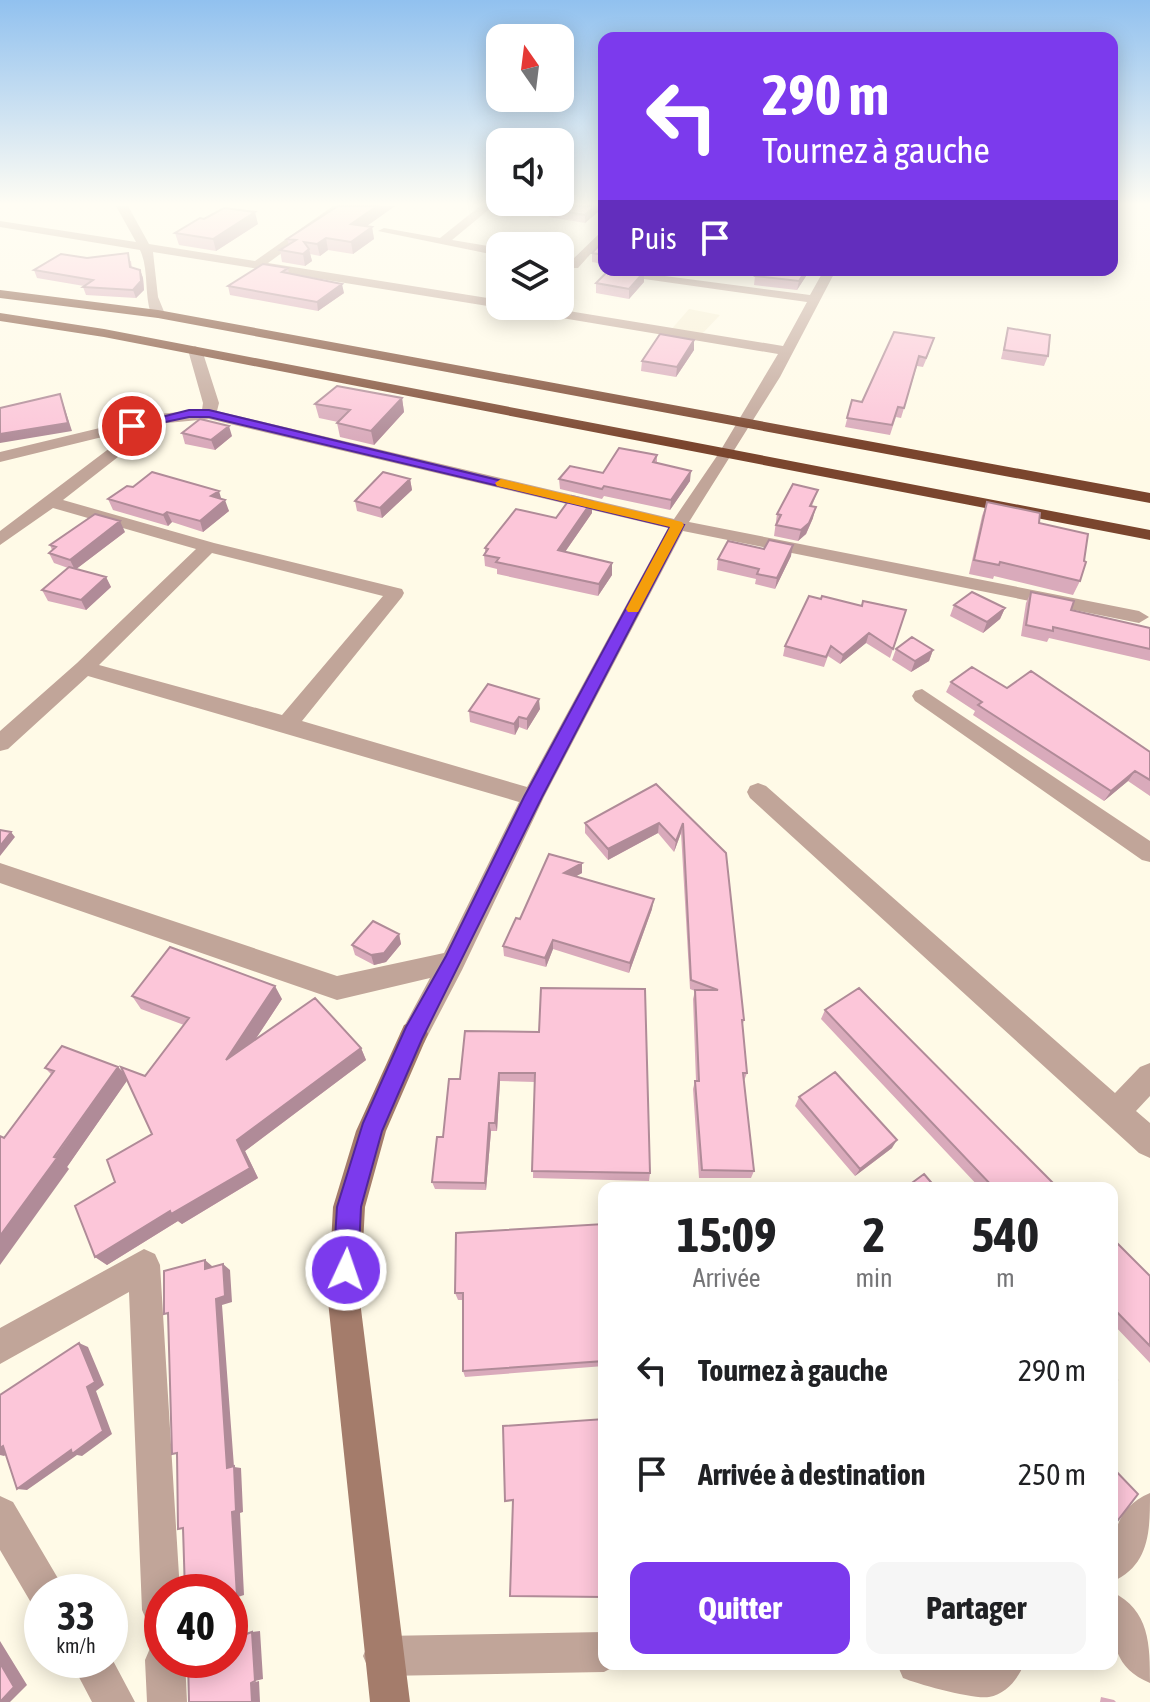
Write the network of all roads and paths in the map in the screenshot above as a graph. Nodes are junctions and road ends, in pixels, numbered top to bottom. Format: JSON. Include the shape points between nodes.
{"nodes":[{"id":1,"x":151,"y":285,"type":"edge"},
{"id":2,"x":388,"y":285,"type":"edge"},
{"id":3,"x":717,"y":285,"type":"edge"},
{"id":4,"x":821,"y":285,"type":"edge"},
{"id":5,"x":0,"y":294,"type":"edge"},
{"id":6,"x":814,"y":299,"type":"junction"},
{"id":7,"x":486,"y":302,"type":"edge"},
{"id":8,"x":158,"y":314,"type":"junction"},
{"id":9,"x":574,"y":316,"type":"edge"},
{"id":10,"x":0,"y":317,"type":"edge"},
{"id":11,"x":195,"y":350,"type":"junction"},
{"id":12,"x":787,"y":351,"type":"junction"},
{"id":13,"x":209,"y":414,"type":"junction"},
{"id":14,"x":158,"y":419,"type":"junction"},
{"id":15,"x":745,"y":423,"type":"junction"},
{"id":16,"x":727,"y":453,"type":"junction"},
{"id":17,"x":0,"y":457,"type":"edge"},
{"id":18,"x":1150,"y":498,"type":"edge"},
{"id":19,"x":47,"y":501,"type":"junction"},
{"id":20,"x":678,"y":525,"type":"junction"},
{"id":21,"x":1150,"y":535,"type":"edge"},
{"id":22,"x":0,"y":540,"type":"edge"},
{"id":23,"x":208,"y":547,"type":"junction"},
{"id":24,"x":1139,"y":617,"type":"dead end"},
{"id":25,"x":84,"y":668,"type":"junction"},
{"id":26,"x":922,"y":696,"type":"dead end"},
{"id":27,"x":287,"y":724,"type":"junction"},
{"id":28,"x":0,"y":743,"type":"edge"},
{"id":29,"x":758,"y":792,"type":"dead end"},
{"id":30,"x":533,"y":797,"type":"junction"},
{"id":31,"x":1150,"y":853,"type":"edge"},
{"id":32,"x":0,"y":873,"type":"edge"},
{"id":33,"x":453,"y":962,"type":"junction"},
{"id":34,"x":414,"y":1034,"type":"joint"},
{"id":35,"x":1150,"y":1076,"type":"edge"},
{"id":36,"x":1116,"y":1112,"type":"junction"},
{"id":37,"x":1150,"y":1143,"type":"edge"},
{"id":38,"x":0,"y":1347,"type":"edge"},
{"id":39,"x":1150,"y":1512,"type":"edge"},
{"id":40,"x":0,"y":1515,"type":"edge"},
{"id":41,"x":1118,"y":1555,"type":"edge"},
{"id":42,"x":36,"y":1574,"type":"edge"},
{"id":43,"x":160,"y":1574,"type":"edge"},
{"id":44,"x":1118,"y":1620,"type":"edge"},
{"id":45,"x":598,"y":1652,"type":"edge"},
{"id":46,"x":383,"y":1656,"type":"junction"},
{"id":47,"x":1150,"y":1663,"type":"edge"},
{"id":48,"x":947,"y":1670,"type":"edge"},
{"id":49,"x":997,"y":1670,"type":"edge"},
{"id":50,"x":101,"y":1678,"type":"edge"},
{"id":51,"x":166,"y":1678,"type":"edge"},
{"id":52,"x":115,"y":1702,"type":"edge"},
{"id":53,"x":167,"y":1702,"type":"edge"},
{"id":54,"x":390,"y":1702,"type":"edge"}],
"edges":[{"from":1,"to":8,"type":"street"},
{"from":2,"to":7,"type":"street"},
{"from":3,"to":6,"type":"street"},
{"from":4,"to":6,"type":"street"},
{"from":5,"to":8,"type":"highway"},
{"from":6,"to":12,"type":"street"},
{"from":8,"to":15,"type":"highway"},
{"from":9,"to":12,"type":"street"},
{"from":10,"to":11,"type":"highway"},
{"from":11,"to":13,"type":"street","via":[[211,403]]},
{"from":11,"to":16,"type":"highway"},
{"from":12,"to":15,"type":"street"},
{"from":13,"to":14,"type":"street"},
{"from":13,"to":20,"type":"street"},
{"from":14,"to":17,"type":"street"},
{"from":14,"to":19,"type":"street"},
{"from":15,"to":16,"type":"street"},
{"from":15,"to":18,"type":"highway"},
{"from":16,"to":20,"type":"street"},
{"from":16,"to":21,"type":"highway"},
{"from":19,"to":22,"type":"street"},
{"from":19,"to":23,"type":"street"},
{"from":20,"to":24,"type":"street"},
{"from":20,"to":30,"type":"street"},
{"from":23,"to":25,"type":"street"},
{"from":23,"to":27,"type":"street","via":[[395,593]]},
{"from":25,"to":27,"type":"street"},
{"from":25,"to":28,"type":"street"},
{"from":26,"to":31,"type":"street"},
{"from":27,"to":30,"type":"street"},
{"from":29,"to":36,"type":"street"},
{"from":30,"to":33,"type":"street"},
{"from":32,"to":33,"type":"street","via":[[337,988]]},
{"from":33,"to":34,"type":"street"},
{"from":34,"to":46,"type":"street","via":[[371,1131],[349,1207],[344,1301]]},
{"from":35,"to":36,"type":"street"},
{"from":36,"to":37,"type":"street"},
{"from":38,"to":43,"type":"street","via":[[144,1265]]},
{"from":39,"to":41,"type":"street"},
{"from":40,"to":42,"type":"street"},
{"from":44,"to":47,"type":"street"},
{"from":45,"to":46,"type":"street"},
{"from":46,"to":54,"type":"street"},
{"from":48,"to":49,"type":"street","via":[[987,1678]]},
{"from":50,"to":52,"type":"street"},
{"from":51,"to":53,"type":"street"}]}
